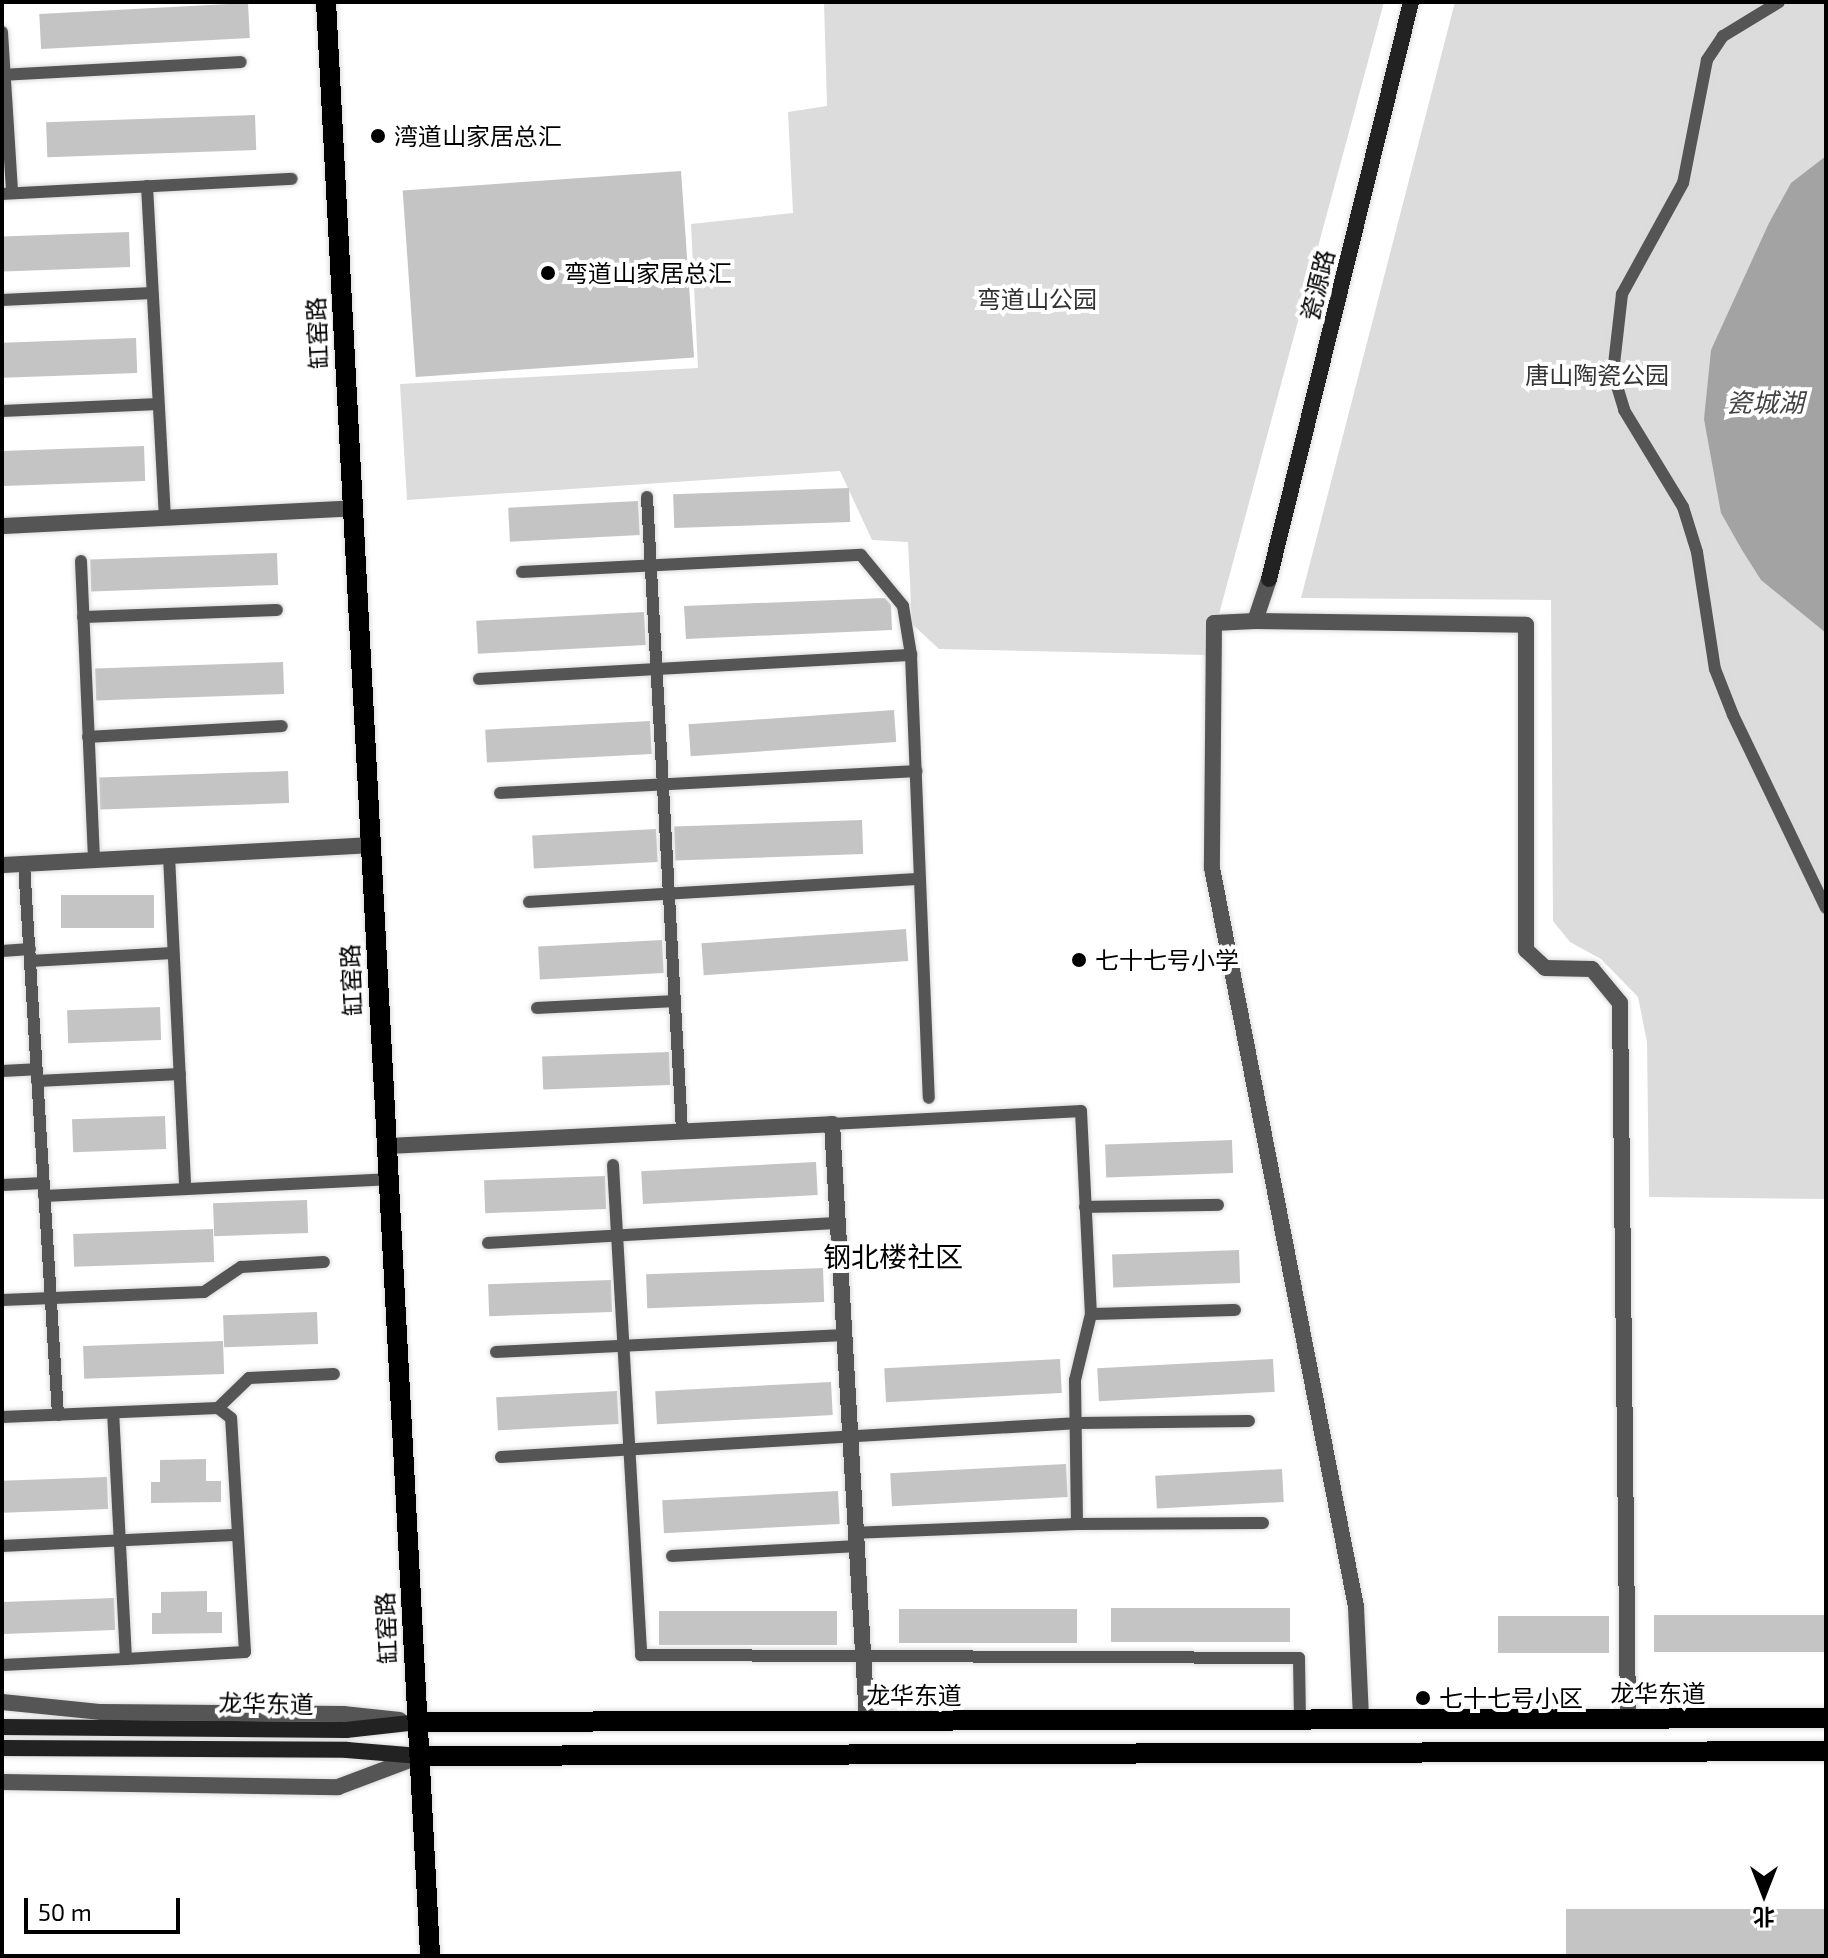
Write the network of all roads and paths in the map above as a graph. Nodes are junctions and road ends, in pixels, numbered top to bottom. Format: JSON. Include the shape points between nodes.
{"nodes":[{"id":1,"x":326,"y":2,"type":"edge"},
{"id":2,"x":1411,"y":2,"type":"edge"},
{"id":3,"x":1779,"y":2,"type":"edge"},
{"id":4,"x":2,"y":32,"type":"edge"},
{"id":5,"x":241,"y":62,"type":"dead end"},
{"id":6,"x":3,"y":74,"type":"edge"},
{"id":7,"x":292,"y":179,"type":"dead end"},
{"id":8,"x":147,"y":186,"type":"junction"},
{"id":9,"x":7,"y":193,"type":"edge"},
{"id":10,"x":152,"y":293,"type":"junction"},
{"id":11,"x":2,"y":300,"type":"edge"},
{"id":12,"x":158,"y":404,"type":"junction"},
{"id":13,"x":2,"y":411,"type":"edge"},
{"id":14,"x":647,"y":497,"type":"dead end"},
{"id":15,"x":352,"y":508,"type":"junction"},
{"id":16,"x":165,"y":518,"type":"junction"},
{"id":17,"x":2,"y":526,"type":"edge"},
{"id":18,"x":81,"y":561,"type":"dead end"},
{"id":19,"x":651,"y":567,"type":"junction"},
{"id":20,"x":522,"y":572,"type":"dead end"},
{"id":21,"x":1269,"y":579,"type":"joint"},
{"id":22,"x":277,"y":610,"type":"dead end"},
{"id":23,"x":83,"y":617,"type":"junction"},
{"id":24,"x":1255,"y":621,"type":"junction"},
{"id":25,"x":911,"y":655,"type":"junction"},
{"id":26,"x":657,"y":669,"type":"junction"},
{"id":27,"x":479,"y":679,"type":"dead end"},
{"id":28,"x":282,"y":726,"type":"dead end"},
{"id":29,"x":88,"y":737,"type":"junction"},
{"id":30,"x":916,"y":771,"type":"junction"},
{"id":31,"x":663,"y":785,"type":"junction"},
{"id":32,"x":500,"y":793,"type":"dead end"},
{"id":33,"x":369,"y":845,"type":"junction"},
{"id":34,"x":169,"y":856,"type":"junction"},
{"id":35,"x":94,"y":860,"type":"junction"},
{"id":36,"x":24,"y":864,"type":"junction"},
{"id":37,"x":2,"y":865,"type":"edge"},
{"id":38,"x":919,"y":879,"type":"junction"},
{"id":39,"x":669,"y":894,"type":"junction"},
{"id":40,"x":529,"y":902,"type":"dead end"},
{"id":41,"x":1826,"y":908,"type":"edge"},
{"id":42,"x":2,"y":951,"type":"edge"},
{"id":43,"x":173,"y":953,"type":"junction"},
{"id":44,"x":30,"y":955,"type":"junction"},
{"id":45,"x":675,"y":1001,"type":"junction"},
{"id":46,"x":537,"y":1008,"type":"dead end"},
{"id":47,"x":2,"y":1071,"type":"edge"},
{"id":48,"x":180,"y":1074,"type":"junction"},
{"id":49,"x":37,"y":1075,"type":"junction"},
{"id":50,"x":929,"y":1098,"type":"dead end"},
{"id":51,"x":832,"y":1124,"type":"junction"},
{"id":52,"x":682,"y":1131,"type":"junction"},
{"id":53,"x":386,"y":1146,"type":"junction"},
{"id":54,"x":613,"y":1165,"type":"dead end"},
{"id":55,"x":388,"y":1179,"type":"junction"},
{"id":56,"x":2,"y":1185,"type":"edge"},
{"id":57,"x":44,"y":1189,"type":"junction"},
{"id":58,"x":185,"y":1189,"type":"junction"},
{"id":59,"x":1218,"y":1205,"type":"dead end"},
{"id":60,"x":1085,"y":1207,"type":"junction"},
{"id":61,"x":838,"y":1223,"type":"junction"},
{"id":62,"x":617,"y":1234,"type":"junction"},
{"id":63,"x":488,"y":1243,"type":"dead end"},
{"id":64,"x":324,"y":1262,"type":"dead end"},
{"id":65,"x":51,"y":1298,"type":"junction"},
{"id":66,"x":2,"y":1300,"type":"edge"},
{"id":67,"x":1235,"y":1310,"type":"dead end"},
{"id":68,"x":1091,"y":1314,"type":"junction"},
{"id":69,"x":844,"y":1335,"type":"junction"},
{"id":70,"x":623,"y":1344,"type":"junction"},
{"id":71,"x":496,"y":1352,"type":"dead end"},
{"id":72,"x":334,"y":1374,"type":"dead end"},
{"id":73,"x":218,"y":1408,"type":"junction"},
{"id":74,"x":113,"y":1413,"type":"junction"},
{"id":75,"x":58,"y":1415,"type":"junction"},
{"id":76,"x":2,"y":1417,"type":"edge"},
{"id":77,"x":1249,"y":1421,"type":"dead end"},
{"id":78,"x":1079,"y":1423,"type":"junction"},
{"id":79,"x":850,"y":1436,"type":"junction"},
{"id":80,"x":629,"y":1449,"type":"junction"},
{"id":81,"x":501,"y":1457,"type":"dead end"},
{"id":82,"x":1263,"y":1523,"type":"dead end"},
{"id":83,"x":1077,"y":1524,"type":"junction"},
{"id":84,"x":238,"y":1535,"type":"junction"},
{"id":85,"x":857,"y":1540,"type":"junction"},
{"id":86,"x":120,"y":1541,"type":"junction"},
{"id":87,"x":2,"y":1546,"type":"edge"},
{"id":88,"x":672,"y":1556,"type":"dead end"},
{"id":89,"x":863,"y":1655,"type":"junction"},
{"id":90,"x":126,"y":1659,"type":"junction"},
{"id":91,"x":2,"y":1665,"type":"edge"},
{"id":92,"x":2,"y":1702,"type":"edge"},
{"id":93,"x":1826,"y":1718,"type":"edge"},
{"id":94,"x":1361,"y":1719,"type":"junction"},
{"id":95,"x":1628,"y":1719,"type":"junction"},
{"id":96,"x":1300,"y":1720,"type":"junction"},
{"id":97,"x":867,"y":1721,"type":"junction"},
{"id":98,"x":418,"y":1722,"type":"junction"},
{"id":99,"x":2,"y":1727,"type":"edge"},
{"id":100,"x":2,"y":1748,"type":"edge"},
{"id":101,"x":1826,"y":1751,"type":"edge"},
{"id":102,"x":420,"y":1756,"type":"junction"},
{"id":103,"x":2,"y":1782,"type":"edge"},
{"id":104,"x":430,"y":1956,"type":"edge"}],
"edges":[{"from":1,"to":15,"type":"main road","name":"缸窑路"},
{"from":2,"to":21,"type":"main road","name":"瓷源路"},
{"from":3,"to":41,"type":"lane","via":[[1723,36],[1707,60],[1683,183],[1622,294],[1613,373],[1624,410],[1683,507],[1697,552],[1715,669]]},
{"from":4,"to":6,"type":"lane"},
{"from":5,"to":6,"type":"lane"},
{"from":6,"to":9,"type":"lane"},
{"from":7,"to":8,"type":"lane"},
{"from":8,"to":9,"type":"lane"},
{"from":8,"to":10,"type":"lane"},
{"from":10,"to":11,"type":"lane"},
{"from":10,"to":12,"type":"lane"},
{"from":12,"to":13,"type":"lane"},
{"from":12,"to":16,"type":"lane"},
{"from":14,"to":19,"type":"lane"},
{"from":15,"to":16,"type":"street"},
{"from":15,"to":33,"type":"main road","name":"缸窑路"},
{"from":16,"to":17,"type":"street"},
{"from":18,"to":23,"type":"lane"},
{"from":19,"to":20,"type":"lane"},
{"from":19,"to":25,"type":"lane","via":[[861,555],[903,606]]},
{"from":19,"to":26,"type":"lane"},
{"from":21,"to":24,"type":"street"},
{"from":22,"to":23,"type":"lane"},
{"from":23,"to":29,"type":"lane"},
{"from":24,"to":94,"type":"street","via":[[1214,623],[1212,868],[1356,1607]]},
{"from":24,"to":95,"type":"street","via":[[1526,625],[1526,950],[1545,968],[1592,969],[1620,1003]]},
{"from":25,"to":26,"type":"lane"},
{"from":25,"to":30,"type":"lane"},
{"from":26,"to":27,"type":"lane"},
{"from":26,"to":31,"type":"lane"},
{"from":28,"to":29,"type":"lane"},
{"from":29,"to":35,"type":"lane"},
{"from":30,"to":31,"type":"lane"},
{"from":30,"to":38,"type":"lane"},
{"from":31,"to":32,"type":"lane"},
{"from":31,"to":39,"type":"lane"},
{"from":33,"to":34,"type":"street"},
{"from":33,"to":53,"type":"main road","name":"缸窑路"},
{"from":34,"to":35,"type":"street"},
{"from":34,"to":43,"type":"lane"},
{"from":35,"to":36,"type":"street"},
{"from":36,"to":37,"type":"street"},
{"from":36,"to":44,"type":"lane"},
{"from":38,"to":39,"type":"lane"},
{"from":38,"to":50,"type":"lane"},
{"from":39,"to":40,"type":"lane"},
{"from":39,"to":45,"type":"lane"},
{"from":42,"to":44,"type":"lane"},
{"from":43,"to":44,"type":"lane"},
{"from":43,"to":48,"type":"lane"},
{"from":44,"to":49,"type":"lane"},
{"from":45,"to":46,"type":"lane"},
{"from":45,"to":52,"type":"lane"},
{"from":47,"to":49,"type":"lane"},
{"from":48,"to":49,"type":"lane"},
{"from":48,"to":58,"type":"lane"},
{"from":49,"to":57,"type":"lane"},
{"from":51,"to":52,"type":"street"},
{"from":51,"to":60,"type":"lane","via":[[1081,1111]]},
{"from":51,"to":61,"type":"street"},
{"from":52,"to":53,"type":"street"},
{"from":53,"to":55,"type":"main road","name":"缸窑路"},
{"from":54,"to":62,"type":"lane"},
{"from":55,"to":58,"type":"lane"},
{"from":55,"to":98,"type":"main road","name":"缸窑路"},
{"from":56,"to":57,"type":"lane"},
{"from":57,"to":58,"type":"lane"},
{"from":57,"to":65,"type":"lane"},
{"from":59,"to":60,"type":"lane"},
{"from":60,"to":68,"type":"lane"},
{"from":61,"to":62,"type":"lane"},
{"from":61,"to":69,"type":"street"},
{"from":62,"to":63,"type":"lane"},
{"from":62,"to":70,"type":"lane"},
{"from":64,"to":65,"type":"lane","via":[[241,1267],[204,1292]]},
{"from":65,"to":66,"type":"lane"},
{"from":65,"to":75,"type":"lane"},
{"from":67,"to":68,"type":"lane"},
{"from":68,"to":78,"type":"lane","via":[[1075,1380]]},
{"from":69,"to":70,"type":"lane"},
{"from":69,"to":79,"type":"street"},
{"from":70,"to":71,"type":"lane"},
{"from":70,"to":80,"type":"lane"},
{"from":72,"to":73,"type":"lane","via":[[249,1378]]},
{"from":73,"to":74,"type":"lane"},
{"from":73,"to":84,"type":"lane","via":[[231,1418]]},
{"from":74,"to":75,"type":"lane"},
{"from":74,"to":86,"type":"lane"},
{"from":75,"to":76,"type":"lane"},
{"from":77,"to":78,"type":"lane"},
{"from":78,"to":79,"type":"lane"},
{"from":78,"to":83,"type":"lane"},
{"from":79,"to":80,"type":"lane"},
{"from":79,"to":85,"type":"street"},
{"from":80,"to":81,"type":"lane"},
{"from":80,"to":89,"type":"lane","via":[[641,1655]]},
{"from":82,"to":83,"type":"lane"},
{"from":83,"to":85,"type":"lane"},
{"from":84,"to":86,"type":"lane"},
{"from":84,"to":90,"type":"lane","via":[[245,1652]]},
{"from":85,"to":88,"type":"lane"},
{"from":85,"to":89,"type":"street"},
{"from":86,"to":87,"type":"lane"},
{"from":86,"to":90,"type":"lane"},
{"from":89,"to":96,"type":"lane","via":[[1299,1658]]},
{"from":89,"to":97,"type":"street"},
{"from":90,"to":91,"type":"lane"},
{"from":92,"to":98,"type":"street","via":[[101,1712],[343,1714]]},
{"from":93,"to":95,"type":"main road","name":"龙华东道"},
{"from":94,"to":95,"type":"main road","name":"龙华东道"},
{"from":94,"to":96,"type":"main road","name":"龙华东道"},
{"from":96,"to":97,"type":"main road","name":"龙华东道"},
{"from":97,"to":98,"type":"main road","name":"龙华东道"},
{"from":98,"to":99,"type":"main road","name":"龙华东道","via":[[346,1730]]},
{"from":98,"to":102,"type":"main road","name":"缸窑路"},
{"from":100,"to":102,"type":"main road","name":"龙华东道","via":[[347,1750]]},
{"from":101,"to":102,"type":"main road","name":"龙华东道"},
{"from":102,"to":103,"type":"street","via":[[338,1787]]},
{"from":102,"to":104,"type":"main road","name":"缸窑路"}]}
